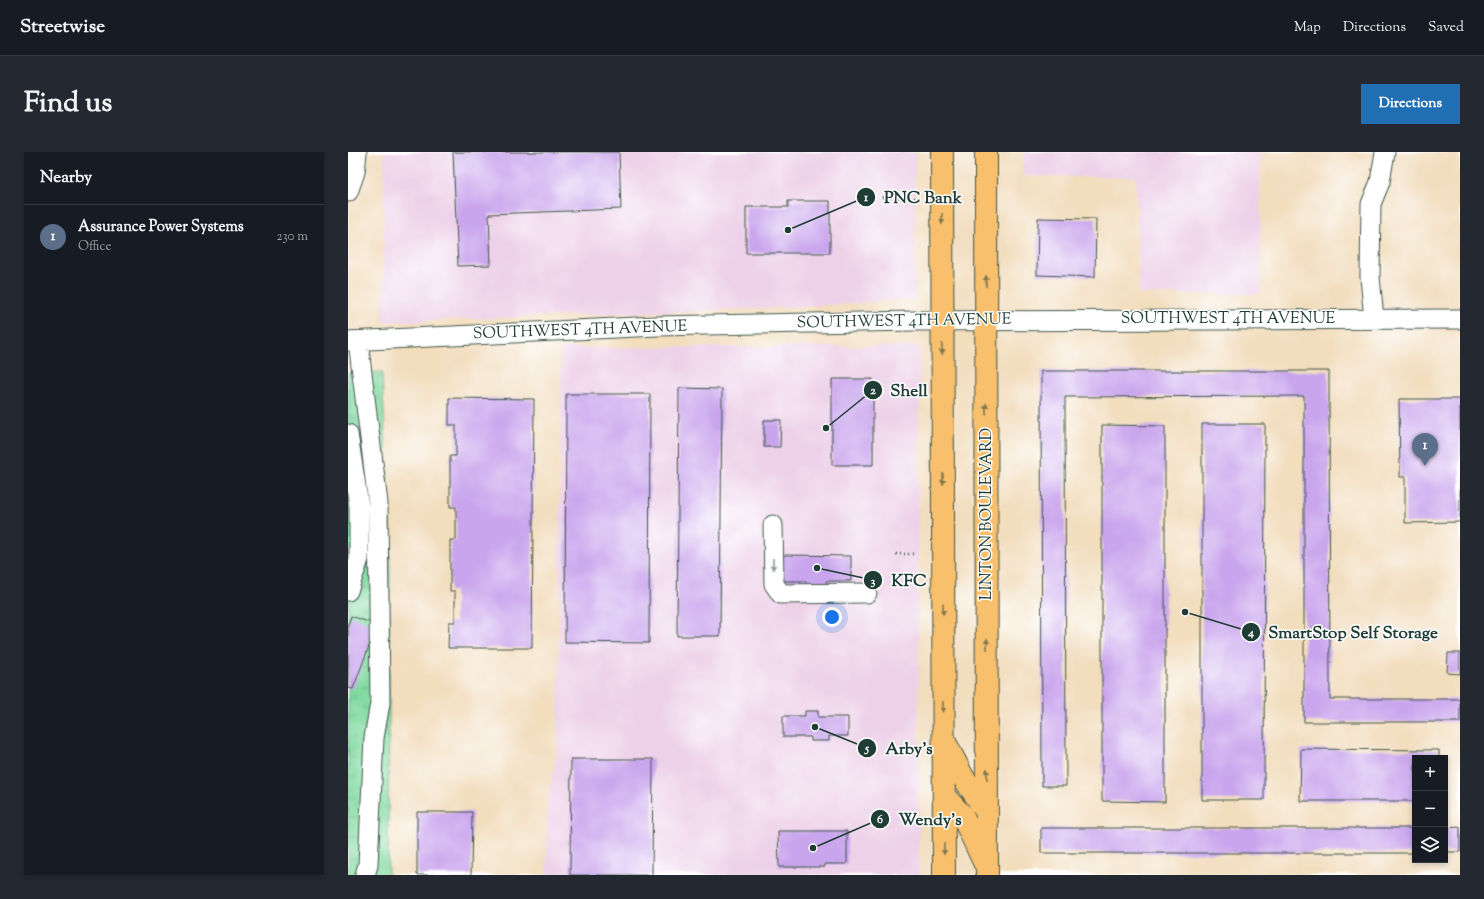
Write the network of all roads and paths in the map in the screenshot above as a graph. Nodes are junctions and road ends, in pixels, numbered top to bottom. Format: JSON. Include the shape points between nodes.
{"nodes":[{"id":1,"x":357,"y":152,"type":"edge"},
{"id":2,"x":942,"y":152,"type":"edge"},
{"id":3,"x":986,"y":152,"type":"edge"},
{"id":4,"x":1385,"y":152,"type":"edge"},
{"id":5,"x":348,"y":192,"type":"edge"},
{"id":6,"x":882,"y":196,"type":"dead end"},
{"id":7,"x":918,"y":198,"type":"dead end"},
{"id":8,"x":1374,"y":319,"type":"junction"},
{"id":9,"x":1460,"y":319,"type":"edge"},
{"id":10,"x":942,"y":320,"type":"junction"},
{"id":11,"x":986,"y":320,"type":"junction"},
{"id":12,"x":353,"y":341,"type":"edge"},
{"id":13,"x":348,"y":434,"type":"edge"},
{"id":14,"x":773,"y":525,"type":"dead end"},
{"id":15,"x":896,"y":554,"type":"dead end"},
{"id":16,"x":915,"y":554,"type":"dead end"},
{"id":17,"x":348,"y":591,"type":"edge"},
{"id":18,"x":867,"y":593,"type":"dead end"},
{"id":19,"x":943,"y":739,"type":"junction"},
{"id":20,"x":944,"y":796,"type":"junction"},
{"id":21,"x":987,"y":813,"type":"junction"},
{"id":22,"x":367,"y":872,"type":"edge"},
{"id":23,"x":987,"y":873,"type":"edge"},
{"id":24,"x":944,"y":875,"type":"edge"}],
"edges":[{"from":1,"to":5,"type":"street","via":[[355,172]]},
{"from":2,"to":10,"type":"main road","one_way":true},
{"from":11,"to":3,"type":"main road","name":"LINTON BOULEVARD","one_way":true},
{"from":4,"to":8,"type":"street","via":[[1380,182],[1371,204],[1370,277]]},
{"from":6,"to":7,"type":"path"},
{"from":8,"to":9,"type":"street","name":"SOUTHWEST 4TH AVENUE"},
{"from":8,"to":11,"type":"street","name":"SOUTHWEST 4TH AVENUE"},
{"from":10,"to":11,"type":"street","name":"SOUTHWEST 4TH AVENUE"},
{"from":10,"to":12,"type":"street","name":"SOUTHWEST 4TH AVENUE","via":[[657,326]]},
{"from":10,"to":19,"type":"main road","one_way":true},
{"from":21,"to":11,"type":"main road","name":"LINTON BOULEVARD","one_way":true},
{"from":12,"to":22,"type":"street","via":[[378,503],[380,703],[374,738]]},
{"from":13,"to":17,"type":"street","via":[[359,506],[359,559]]},
{"from":14,"to":18,"type":"street","one_way":true,"via":[[774,584],[781,594]]},
{"from":15,"to":16,"type":"path"},
{"from":19,"to":20,"type":"main road"},
{"from":19,"to":21,"type":"main road","via":[[963,777]]},
{"from":20,"to":23,"type":"main road","via":[[962,815]]},
{"from":20,"to":24,"type":"main road","one_way":true},
{"from":21,"to":23,"type":"main road","name":"LINTON BOULEVARD"}]}
